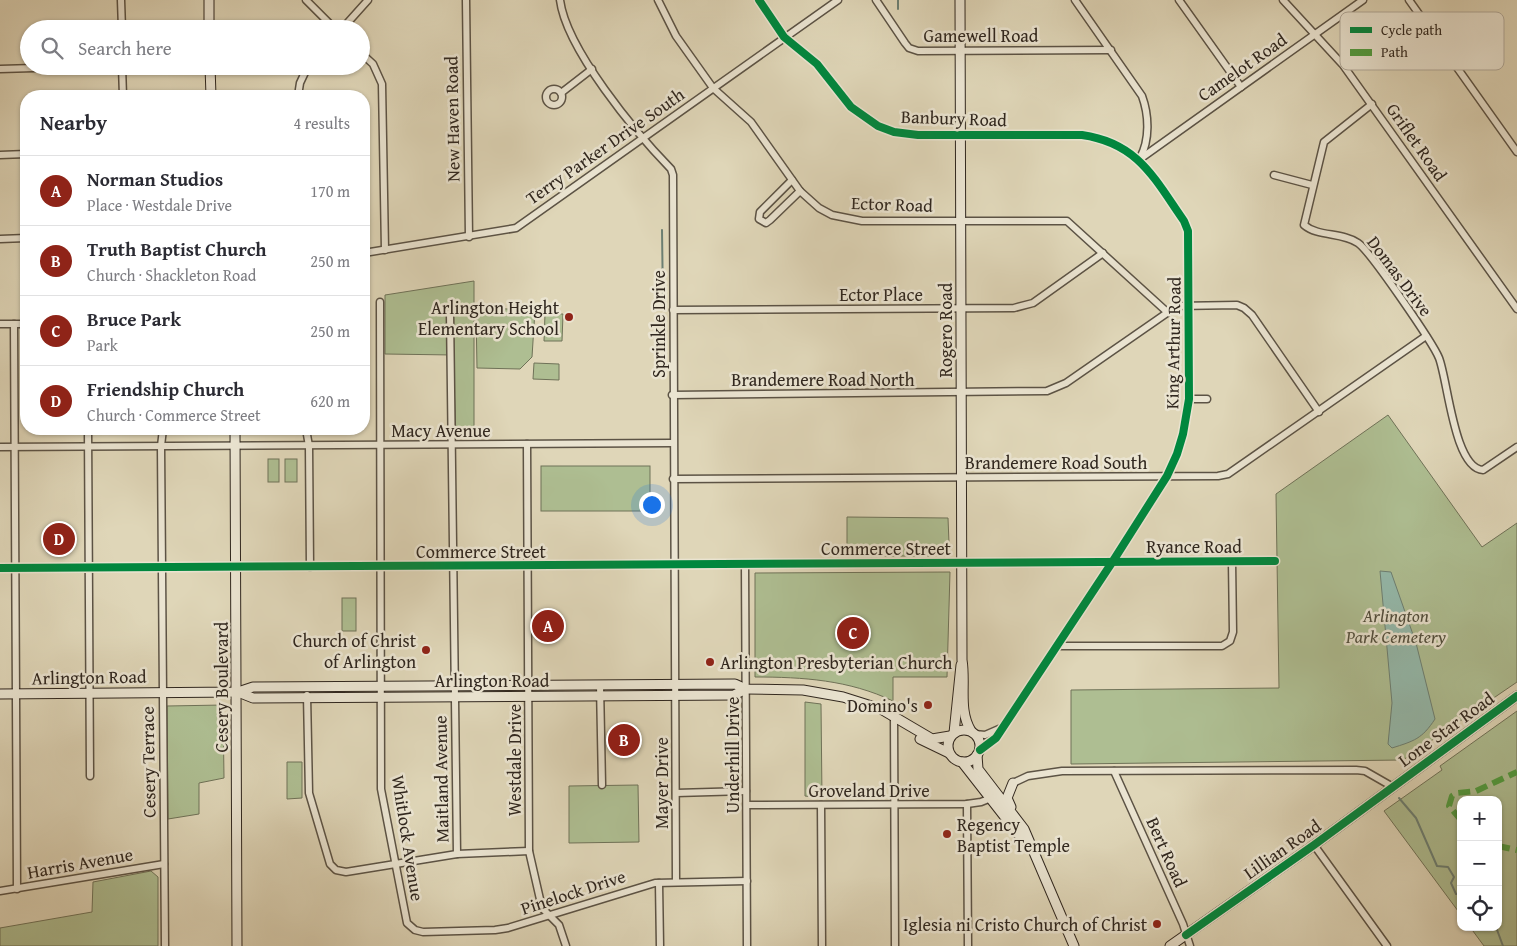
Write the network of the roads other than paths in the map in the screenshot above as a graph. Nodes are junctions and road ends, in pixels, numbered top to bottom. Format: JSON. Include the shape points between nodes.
{"nodes":[{"id":1,"x":121,"y":0,"type":"edge"},
{"id":2,"x":209,"y":0,"type":"edge"},
{"id":3,"x":306,"y":0,"type":"edge"},
{"id":4,"x":368,"y":0,"type":"edge"},
{"id":5,"x":466,"y":0,"type":"edge"},
{"id":6,"x":560,"y":0,"type":"edge"},
{"id":7,"x":658,"y":0,"type":"edge"},
{"id":8,"x":759,"y":0,"type":"edge"},
{"id":9,"x":838,"y":0,"type":"edge"},
{"id":10,"x":876,"y":0,"type":"edge"},
{"id":11,"x":960,"y":0,"type":"edge"},
{"id":12,"x":1075,"y":0,"type":"edge"},
{"id":13,"x":1179,"y":0,"type":"edge"},
{"id":14,"x":1283,"y":0,"type":"edge"},
{"id":15,"x":1363,"y":0,"type":"edge"},
{"id":16,"x":1410,"y":0,"type":"edge"},
{"id":17,"x":1346,"y":12,"type":"edge"},
{"id":18,"x":1418,"y":12,"type":"edge"},
{"id":19,"x":1340,"y":16,"type":"edge"},
{"id":20,"x":122,"y":20,"type":"edge"},
{"id":21,"x":209,"y":20,"type":"edge"},
{"id":22,"x":327,"y":20,"type":"edge"},
{"id":23,"x":350,"y":20,"type":"edge"},
{"id":24,"x":1314,"y":35,"type":"junction"},
{"id":25,"x":784,"y":37,"type":"junction"},
{"id":26,"x":1111,"y":50,"type":"junction"},
{"id":27,"x":961,"y":51,"type":"junction"},
{"id":28,"x":370,"y":61,"type":"edge"},
{"id":29,"x":1340,"y":62,"type":"edge"},
{"id":30,"x":20,"y":68,"type":"edge"},
{"id":31,"x":0,"y":69,"type":"edge"},
{"id":32,"x":592,"y":70,"type":"junction"},
{"id":33,"x":1347,"y":70,"type":"edge"},
{"id":34,"x":1459,"y":70,"type":"edge"},
{"id":35,"x":122,"y":75,"type":"edge"},
{"id":36,"x":210,"y":75,"type":"edge"},
{"id":37,"x":304,"y":75,"type":"edge"},
{"id":38,"x":1240,"y":87,"type":"junction"},
{"id":39,"x":713,"y":88,"type":"junction"},
{"id":40,"x":123,"y":90,"type":"edge"},
{"id":41,"x":211,"y":90,"type":"edge"},
{"id":42,"x":299,"y":90,"type":"edge"},
{"id":43,"x":561,"y":93,"type":"dead end"},
{"id":44,"x":1372,"y":104,"type":"junction"},
{"id":45,"x":960,"y":136,"type":"junction"},
{"id":46,"x":642,"y":139,"type":"junction"},
{"id":47,"x":1517,"y":152,"type":"edge"},
{"id":48,"x":0,"y":154,"type":"edge"},
{"id":49,"x":20,"y":154,"type":"edge"},
{"id":50,"x":1140,"y":160,"type":"junction"},
{"id":51,"x":1274,"y":175,"type":"dead end"},
{"id":52,"x":792,"y":180,"type":"junction"},
{"id":53,"x":1312,"y":185,"type":"junction"},
{"id":54,"x":800,"y":191,"type":"junction"},
{"id":55,"x":960,"y":221,"type":"junction"},
{"id":56,"x":469,"y":236,"type":"junction"},
{"id":57,"x":20,"y":238,"type":"edge"},
{"id":58,"x":0,"y":239,"type":"edge"},
{"id":59,"x":385,"y":250,"type":"junction"},
{"id":60,"x":370,"y":252,"type":"edge"},
{"id":61,"x":1103,"y":253,"type":"junction"},
{"id":62,"x":380,"y":302,"type":"dead end"},
{"id":63,"x":1188,"y":304,"type":"junction"},
{"id":64,"x":961,"y":308,"type":"junction"},
{"id":65,"x":1517,"y":309,"type":"edge"},
{"id":66,"x":673,"y":310,"type":"junction"},
{"id":67,"x":1166,"y":311,"type":"junction"},
{"id":68,"x":450,"y":313,"type":"dead end"},
{"id":69,"x":0,"y":324,"type":"edge"},
{"id":70,"x":14,"y":324,"type":"junction"},
{"id":71,"x":20,"y":324,"type":"edge"},
{"id":72,"x":1426,"y":336,"type":"junction"},
{"id":73,"x":961,"y":393,"type":"junction"},
{"id":74,"x":672,"y":395,"type":"junction"},
{"id":75,"x":1189,"y":399,"type":"junction"},
{"id":76,"x":1207,"y":399,"type":"dead end"},
{"id":77,"x":1319,"y":412,"type":"junction"},
{"id":78,"x":88,"y":435,"type":"edge"},
{"id":79,"x":163,"y":435,"type":"edge"},
{"id":80,"x":235,"y":435,"type":"edge"},
{"id":81,"x":307,"y":435,"type":"edge"},
{"id":82,"x":672,"y":443,"type":"junction"},
{"id":83,"x":454,"y":444,"type":"junction"},
{"id":84,"x":527,"y":444,"type":"junction"},
{"id":85,"x":381,"y":445,"type":"junction"},
{"id":86,"x":162,"y":446,"type":"junction"},
{"id":87,"x":236,"y":446,"type":"junction"},
{"id":88,"x":309,"y":446,"type":"junction"},
{"id":89,"x":0,"y":447,"type":"edge"},
{"id":90,"x":15,"y":447,"type":"junction"},
{"id":91,"x":88,"y":447,"type":"junction"},
{"id":92,"x":1517,"y":447,"type":"edge"},
{"id":93,"x":1167,"y":476,"type":"junction"},
{"id":94,"x":962,"y":478,"type":"junction"},
{"id":95,"x":673,"y":479,"type":"junction"},
{"id":96,"x":1113,"y":561,"type":"junction"},
{"id":97,"x":1232,"y":561,"type":"junction"},
{"id":98,"x":1275,"y":561,"type":"dead end"},
{"id":99,"x":962,"y":563,"type":"junction"},
{"id":100,"x":674,"y":564,"type":"junction"},
{"id":101,"x":745,"y":564,"type":"junction"},
{"id":102,"x":310,"y":566,"type":"junction"},
{"id":103,"x":381,"y":566,"type":"junction"},
{"id":104,"x":454,"y":566,"type":"junction"},
{"id":105,"x":528,"y":566,"type":"junction"},
{"id":106,"x":162,"y":567,"type":"junction"},
{"id":107,"x":0,"y":568,"type":"edge"},
{"id":108,"x":16,"y":568,"type":"junction"},
{"id":109,"x":88,"y":568,"type":"junction"},
{"id":110,"x":238,"y":568,"type":"junction"},
{"id":111,"x":1056,"y":646,"type":"junction"},
{"id":112,"x":962,"y":660,"type":"junction"},
{"id":113,"x":676,"y":684,"type":"junction"},
{"id":114,"x":528,"y":685,"type":"junction"},
{"id":115,"x":600,"y":685,"type":"junction"},
{"id":116,"x":307,"y":686,"type":"junction"},
{"id":117,"x":381,"y":686,"type":"junction"},
{"id":118,"x":454,"y":686,"type":"junction"},
{"id":119,"x":746,"y":689,"type":"junction"},
{"id":120,"x":238,"y":692,"type":"junction"},
{"id":121,"x":90,"y":693,"type":"junction"},
{"id":122,"x":162,"y":693,"type":"junction"},
{"id":123,"x":0,"y":694,"type":"edge"},
{"id":124,"x":17,"y":694,"type":"junction"},
{"id":125,"x":601,"y":695,"type":"junction"},
{"id":126,"x":676,"y":695,"type":"junction"},
{"id":127,"x":528,"y":696,"type":"junction"},
{"id":128,"x":1517,"y":696,"type":"edge"},
{"id":129,"x":382,"y":697,"type":"junction"},
{"id":130,"x":455,"y":697,"type":"junction"},
{"id":131,"x":307,"y":698,"type":"junction"},
{"id":132,"x":894,"y":716,"type":"junction"},
{"id":133,"x":1002,"y":728,"type":"junction"},
{"id":134,"x":915,"y":730,"type":"junction"},
{"id":135,"x":973,"y":732,"type":"junction"},
{"id":136,"x":952,"y":735,"type":"junction"},
{"id":137,"x":949,"y":753,"type":"junction"},
{"id":138,"x":978,"y":753,"type":"junction"},
{"id":139,"x":962,"y":762,"type":"junction"},
{"id":140,"x":1114,"y":771,"type":"junction"},
{"id":141,"x":90,"y":776,"type":"dead end"},
{"id":142,"x":1013,"y":783,"type":"junction"},
{"id":143,"x":602,"y":785,"type":"dead end"},
{"id":144,"x":992,"y":786,"type":"junction"},
{"id":145,"x":1393,"y":787,"type":"junction"},
{"id":146,"x":746,"y":790,"type":"junction"},
{"id":147,"x":676,"y":793,"type":"junction"},
{"id":148,"x":991,"y":798,"type":"junction"},
{"id":149,"x":967,"y":804,"type":"junction"},
{"id":150,"x":747,"y":805,"type":"junction"},
{"id":151,"x":821,"y":805,"type":"junction"},
{"id":152,"x":894,"y":805,"type":"junction"},
{"id":153,"x":1028,"y":836,"type":"junction"},
{"id":154,"x":1314,"y":845,"type":"junction"},
{"id":155,"x":1030,"y":846,"type":"junction"},
{"id":156,"x":529,"y":851,"type":"junction"},
{"id":157,"x":457,"y":854,"type":"junction"},
{"id":158,"x":396,"y":863,"type":"junction"},
{"id":159,"x":164,"y":864,"type":"junction"},
{"id":160,"x":747,"y":881,"type":"junction"},
{"id":161,"x":676,"y":882,"type":"junction"},
{"id":162,"x":659,"y":883,"type":"junction"},
{"id":163,"x":17,"y":889,"type":"junction"},
{"id":164,"x":0,"y":891,"type":"edge"},
{"id":165,"x":550,"y":916,"type":"junction"},
{"id":166,"x":410,"y":927,"type":"joint"},
{"id":167,"x":1186,"y":935,"type":"junction"},
{"id":168,"x":165,"y":946,"type":"edge"},
{"id":169,"x":238,"y":946,"type":"edge"},
{"id":170,"x":566,"y":946,"type":"edge"},
{"id":171,"x":660,"y":946,"type":"edge"},
{"id":172,"x":747,"y":946,"type":"edge"},
{"id":173,"x":822,"y":946,"type":"edge"},
{"id":174,"x":895,"y":946,"type":"edge"},
{"id":175,"x":968,"y":946,"type":"edge"},
{"id":176,"x":1074,"y":946,"type":"edge"},
{"id":177,"x":1170,"y":946,"type":"edge"},
{"id":178,"x":1190,"y":946,"type":"edge"},
{"id":179,"x":1387,"y":946,"type":"edge"}],
"edges":[{"from":1,"to":20,"type":"street"},
{"from":2,"to":21,"type":"main road"},
{"from":3,"to":22,"type":"street"},
{"from":4,"to":23,"type":"street"},
{"from":5,"to":56,"type":"street","name":"New Haven Road"},
{"from":6,"to":32,"type":"street","name":"Sprinkle Drive","via":[[571,36]]},
{"from":7,"to":39,"type":"street","name":"Ector Road","via":[[676,36]]},
{"from":8,"to":25,"type":"street","name":"Banbury Road"},
{"from":9,"to":25,"type":"street","name":"Terry Parker Drive South"},
{"from":10,"to":27,"type":"street","name":"Gamewell Road","via":[[912,50]]},
{"from":11,"to":27,"type":"main road","name":"Rogero Road"},
{"from":12,"to":26,"type":"street"},
{"from":13,"to":38,"type":"street"},
{"from":14,"to":24,"type":"street","name":"Griflet Road"},
{"from":15,"to":17,"type":"street","name":"Camelot Road"},
{"from":16,"to":18,"type":"street"},
{"from":19,"to":24,"type":"street","name":"Camelot Road"},
{"from":24,"to":29,"type":"street","name":"Griflet Road"},
{"from":24,"to":38,"type":"street","name":"Camelot Road"},
{"from":25,"to":39,"type":"street","name":"Terry Parker Drive South"},
{"from":25,"to":45,"type":"street","name":"Banbury Road","via":[[817,64],[851,107],[878,126],[918,135]]},
{"from":26,"to":27,"type":"street","name":"Gamewell Road"},
{"from":26,"to":50,"type":"street","via":[[1145,104],[1147,129]]},
{"from":27,"to":45,"type":"main road","name":"Rogero Road"},
{"from":28,"to":59,"type":"street","via":[[382,84]]},
{"from":30,"to":31,"type":"street"},
{"from":32,"to":43,"type":"street"},
{"from":32,"to":46,"type":"street","name":"Sprinkle Drive"},
{"from":33,"to":44,"type":"street","name":"Griflet Road"},
{"from":34,"to":47,"type":"street"},
{"from":35,"to":40,"type":"street"},
{"from":36,"to":41,"type":"main road"},
{"from":37,"to":42,"type":"street"},
{"from":38,"to":50,"type":"street","name":"Camelot Road"},
{"from":39,"to":46,"type":"street","name":"Terry Parker Drive South"},
{"from":39,"to":52,"type":"street","name":"Ector Road","via":[[751,122]]},
{"from":44,"to":53,"type":"street","name":"Domas Drive","via":[[1324,142]]},
{"from":44,"to":65,"type":"street","name":"Griflet Road"},
{"from":45,"to":50,"type":"street","name":"Banbury Road","via":[[1082,135],[1107,140]]},
{"from":45,"to":55,"type":"main road","name":"Rogero Road"},
{"from":46,"to":56,"type":"street","name":"Terry Parker Drive South","via":[[516,228]]},
{"from":46,"to":66,"type":"street","name":"Sprinkle Drive","via":[[673,175]]},
{"from":48,"to":49,"type":"street"},
{"from":50,"to":63,"type":"street","name":"King Arthur Road","via":[[1188,231]]},
{"from":51,"to":53,"type":"street"},
{"from":52,"to":54,"type":"street","name":"Ector Road"},
{"from":52,"to":54,"type":"street","via":[[760,212],[759,219],[770,220]]},
{"from":53,"to":72,"type":"street","name":"Domas Drive","via":[[1304,225],[1358,243]]},
{"from":54,"to":55,"type":"street","name":"Ector Road","via":[[819,208],[846,219]]},
{"from":55,"to":61,"type":"street","name":"Ector Road","via":[[1067,222]]},
{"from":55,"to":64,"type":"main road","name":"Rogero Road"},
{"from":56,"to":59,"type":"street","name":"Terry Parker Drive South"},
{"from":57,"to":58,"type":"street"},
{"from":59,"to":60,"type":"street","name":"Terry Parker Drive South"},
{"from":61,"to":64,"type":"street","name":"Ector Place","via":[[1024,306]]},
{"from":61,"to":67,"type":"street","name":"Ector Road"},
{"from":62,"to":85,"type":"street","name":"Whitlock Avenue"},
{"from":63,"to":67,"type":"street","name":"Brandemere Road North"},
{"from":63,"to":75,"type":"street","name":"King Arthur Road"},
{"from":63,"to":77,"type":"street","name":"Brandemere Road North","via":[[1244,308]]},
{"from":64,"to":66,"type":"street","name":"Ector Place"},
{"from":64,"to":73,"type":"main road","name":"Rogero Road"},
{"from":66,"to":74,"type":"street","name":"Sprinkle Drive"},
{"from":67,"to":73,"type":"street","name":"Brandemere Road North","via":[[1053,389]]},
{"from":68,"to":83,"type":"street","name":"Maitland Avenue"},
{"from":69,"to":70,"type":"street"},
{"from":70,"to":71,"type":"street"},
{"from":70,"to":90,"type":"street"},
{"from":72,"to":77,"type":"street","name":"Brandemere Road South"},
{"from":72,"to":92,"type":"street","name":"Domas Drive","via":[[1438,357],[1459,446],[1474,467],[1483,470]]},
{"from":73,"to":74,"type":"street","name":"Brandemere Road North"},
{"from":73,"to":94,"type":"main road","name":"Rogero Road"},
{"from":74,"to":82,"type":"street","name":"Sprinkle Drive"},
{"from":75,"to":76,"type":"street"},
{"from":75,"to":93,"type":"street","name":"King Arthur Road","via":[[1183,434]]},
{"from":77,"to":93,"type":"street","name":"Brandemere Road South","via":[[1228,474]]},
{"from":78,"to":91,"type":"street"},
{"from":79,"to":86,"type":"street","name":"Cesery Terrace"},
{"from":80,"to":87,"type":"main road","name":"Cesery Boulevard"},
{"from":81,"to":88,"type":"street"},
{"from":82,"to":84,"type":"street","name":"Macy Avenue"},
{"from":82,"to":95,"type":"street","name":"Sprinkle Drive"},
{"from":83,"to":84,"type":"street","name":"Macy Avenue"},
{"from":83,"to":85,"type":"street","name":"Macy Avenue"},
{"from":83,"to":104,"type":"street","name":"Maitland Avenue"},
{"from":84,"to":105,"type":"street","name":"Westdale Drive"},
{"from":85,"to":88,"type":"street","name":"Macy Avenue"},
{"from":85,"to":103,"type":"street","name":"Whitlock Avenue"},
{"from":86,"to":87,"type":"street","name":"Macy Avenue"},
{"from":86,"to":91,"type":"street","name":"Macy Avenue"},
{"from":86,"to":106,"type":"street","name":"Cesery Terrace"},
{"from":87,"to":88,"type":"street","name":"Macy Avenue"},
{"from":87,"to":110,"type":"main road","name":"Cesery Boulevard"},
{"from":88,"to":102,"type":"street"},
{"from":89,"to":90,"type":"street","name":"Macy Avenue"},
{"from":90,"to":91,"type":"street","name":"Macy Avenue"},
{"from":90,"to":108,"type":"street"},
{"from":91,"to":109,"type":"street"},
{"from":93,"to":94,"type":"street","name":"Brandemere Road South"},
{"from":93,"to":96,"type":"street","name":"King Arthur Road"},
{"from":94,"to":95,"type":"street","name":"Brandemere Road South"},
{"from":94,"to":99,"type":"main road","name":"Rogero Road"},
{"from":95,"to":100,"type":"street","name":"Sprinkle Drive"},
{"from":96,"to":97,"type":"street","name":"Ryance Road"},
{"from":96,"to":99,"type":"street","name":"Ryance Road"},
{"from":96,"to":111,"type":"street","name":"King Arthur Road"},
{"from":97,"to":98,"type":"street","name":"Ryance Road"},
{"from":97,"to":111,"type":"street","via":[[1233,632],[1230,642],[1222,646]]},
{"from":99,"to":101,"type":"street","name":"Commerce Street"},
{"from":99,"to":112,"type":"main road","name":"Rogero Road"},
{"from":100,"to":101,"type":"street","name":"Commerce Street"},
{"from":100,"to":105,"type":"street","name":"Commerce Street"},
{"from":100,"to":113,"type":"street","name":"Sprinkle Drive"},
{"from":101,"to":119,"type":"street","name":"Underhill Drive"},
{"from":102,"to":103,"type":"street","name":"Commerce Street"},
{"from":102,"to":110,"type":"street","name":"Commerce Street"},
{"from":103,"to":104,"type":"street","name":"Commerce Street"},
{"from":103,"to":117,"type":"street","name":"Whitlock Avenue"},
{"from":104,"to":105,"type":"street","name":"Commerce Street"},
{"from":104,"to":118,"type":"street","name":"Maitland Avenue"},
{"from":105,"to":114,"type":"street","name":"Westdale Drive"},
{"from":106,"to":109,"type":"street","name":"Commerce Street"},
{"from":106,"to":110,"type":"street","name":"Commerce Street"},
{"from":106,"to":122,"type":"street","name":"Cesery Terrace"},
{"from":107,"to":108,"type":"street","name":"Commerce Street"},
{"from":108,"to":109,"type":"street","name":"Commerce Street"},
{"from":108,"to":124,"type":"street"},
{"from":109,"to":121,"type":"street"},
{"from":110,"to":120,"type":"main road","name":"Cesery Boulevard"},
{"from":111,"to":133,"type":"street","name":"King Arthur Road"},
{"from":112,"to":135,"type":"main road","name":"Rogero Road","via":[[964,720]]},
{"from":112,"to":136,"type":"main road","name":"Rogero Road"},
{"from":113,"to":115,"type":"main road","name":"Arlington Road"},
{"from":113,"to":119,"type":"main road","name":"Arlington Road","via":[[735,684]]},
{"from":113,"to":126,"type":"street","name":"Mayer Drive"},
{"from":114,"to":115,"type":"main road","name":"Arlington Road"},
{"from":114,"to":118,"type":"main road","name":"Arlington Road"},
{"from":114,"to":127,"type":"street","name":"Westdale Drive"},
{"from":115,"to":125,"type":"street"},
{"from":116,"to":117,"type":"main road","name":"Arlington Road"},
{"from":116,"to":120,"type":"main road","name":"Arlington Road","via":[[253,687]]},
{"from":116,"to":131,"type":"street"},
{"from":117,"to":118,"type":"main road","name":"Arlington Road"},
{"from":117,"to":129,"type":"street","name":"Whitlock Avenue"},
{"from":118,"to":130,"type":"street","name":"Maitland Avenue"},
{"from":119,"to":126,"type":"main road","name":"Arlington Road","via":[[734,695]]},
{"from":119,"to":132,"type":"main road","name":"Arlington Road","via":[[817,691],[863,702]]},
{"from":119,"to":146,"type":"street","name":"Underhill Drive"},
{"from":120,"to":122,"type":"main road","name":"Arlington Road"},
{"from":120,"to":131,"type":"main road","name":"Arlington Road","via":[[253,698]]},
{"from":120,"to":169,"type":"main road","name":"Cesery Boulevard"},
{"from":121,"to":122,"type":"main road","name":"Arlington Road"},
{"from":121,"to":124,"type":"main road","name":"Arlington Road"},
{"from":121,"to":141,"type":"street"},
{"from":122,"to":159,"type":"street","name":"Cesery Terrace"},
{"from":123,"to":124,"type":"main road","name":"Arlington Road"},
{"from":124,"to":163,"type":"street"},
{"from":125,"to":126,"type":"main road","name":"Arlington Road"},
{"from":125,"to":127,"type":"main road","name":"Arlington Road"},
{"from":125,"to":143,"type":"street"},
{"from":126,"to":147,"type":"street","name":"Mayer Drive"},
{"from":127,"to":130,"type":"main road","name":"Arlington Road"},
{"from":127,"to":156,"type":"street","name":"Westdale Drive"},
{"from":128,"to":145,"type":"main road","name":"Lone Star Road"},
{"from":129,"to":130,"type":"main road","name":"Arlington Road"},
{"from":129,"to":131,"type":"main road","name":"Arlington Road"},
{"from":129,"to":158,"type":"street","name":"Whitlock Avenue","via":[[381,789]]},
{"from":130,"to":157,"type":"street","name":"Maitland Avenue"},
{"from":131,"to":158,"type":"street","via":[[309,793],[330,864],[336,870],[346,872]]},
{"from":132,"to":134,"type":"main road","name":"Arlington Road"},
{"from":132,"to":152,"type":"street"},
{"from":133,"to":135,"type":"street","via":[[985,734]]},
{"from":133,"to":138,"type":"street","name":"King Arthur Road","via":[[996,738]]},
{"from":134,"to":136,"type":"main road","name":"Arlington Road","via":[[932,739]]},
{"from":134,"to":137,"type":"main road","name":"Arlington Road","via":[[920,739]]},
{"from":135,"to":136,"type":"main road","via":[[960,730]]},
{"from":135,"to":138,"type":"main road","via":[[979,740]]},
{"from":136,"to":137,"type":"main road","via":[[947,743]]},
{"from":137,"to":139,"type":"main road"},
{"from":138,"to":139,"type":"main road","via":[[972,760]]},
{"from":138,"to":144,"type":"main road","via":[[978,769]]},
{"from":139,"to":148,"type":"main road"},
{"from":140,"to":142,"type":"street","name":"Lone Star Road","via":[[1044,772]]},
{"from":140,"to":145,"type":"street","name":"Lone Star Road","via":[[1356,770],[1365,771]]},
{"from":140,"to":167,"type":"street","name":"Bert Road"},
{"from":142,"to":144,"type":"main road","via":[[1000,788]]},
{"from":142,"to":153,"type":"main road","via":[[1008,798],[1027,827]]},
{"from":144,"to":153,"type":"main road"},
{"from":145,"to":154,"type":"main road","name":"Lillian Road"},
{"from":146,"to":147,"type":"street"},
{"from":146,"to":150,"type":"street","name":"Underhill Drive"},
{"from":147,"to":161,"type":"street","name":"Mayer Drive"},
{"from":148,"to":149,"type":"street","name":"Groveland Drive"},
{"from":148,"to":155,"type":"main road"},
{"from":149,"to":152,"type":"street","name":"Groveland Drive"},
{"from":149,"to":175,"type":"street"},
{"from":150,"to":151,"type":"street","name":"Groveland Drive"},
{"from":150,"to":160,"type":"street","name":"Underhill Drive"},
{"from":151,"to":152,"type":"street","name":"Groveland Drive"},
{"from":151,"to":173,"type":"street"},
{"from":152,"to":174,"type":"street"},
{"from":153,"to":155,"type":"main road"},
{"from":154,"to":167,"type":"main road","name":"Lillian Road"},
{"from":154,"to":179,"type":"street"},
{"from":155,"to":176,"type":"main road"},
{"from":156,"to":157,"type":"street"},
{"from":156,"to":165,"type":"street","name":"Westdale Drive","via":[[542,908]]},
{"from":157,"to":158,"type":"street"},
{"from":158,"to":166,"type":"street","name":"Whitlock Avenue","via":[[405,919]]},
{"from":159,"to":163,"type":"street","name":"Harris Avenue"},
{"from":159,"to":168,"type":"street","name":"Cesery Terrace"},
{"from":160,"to":161,"type":"street","name":"Pinelock Drive"},
{"from":160,"to":172,"type":"street","name":"Underhill Drive"},
{"from":161,"to":162,"type":"street","name":"Pinelock Drive"},
{"from":162,"to":165,"type":"street","name":"Pinelock Drive","via":[[637,887]]},
{"from":162,"to":171,"type":"street"},
{"from":163,"to":164,"type":"street","name":"Harris Avenue"},
{"from":165,"to":166,"type":"street","name":"Pinelock Drive","via":[[495,930],[423,932]]},
{"from":165,"to":170,"type":"street","name":"Westdale Drive","via":[[559,925]]},
{"from":167,"to":177,"type":"main road","name":"Lillian Road"},
{"from":167,"to":178,"type":"street","name":"Bert Road"}]}
